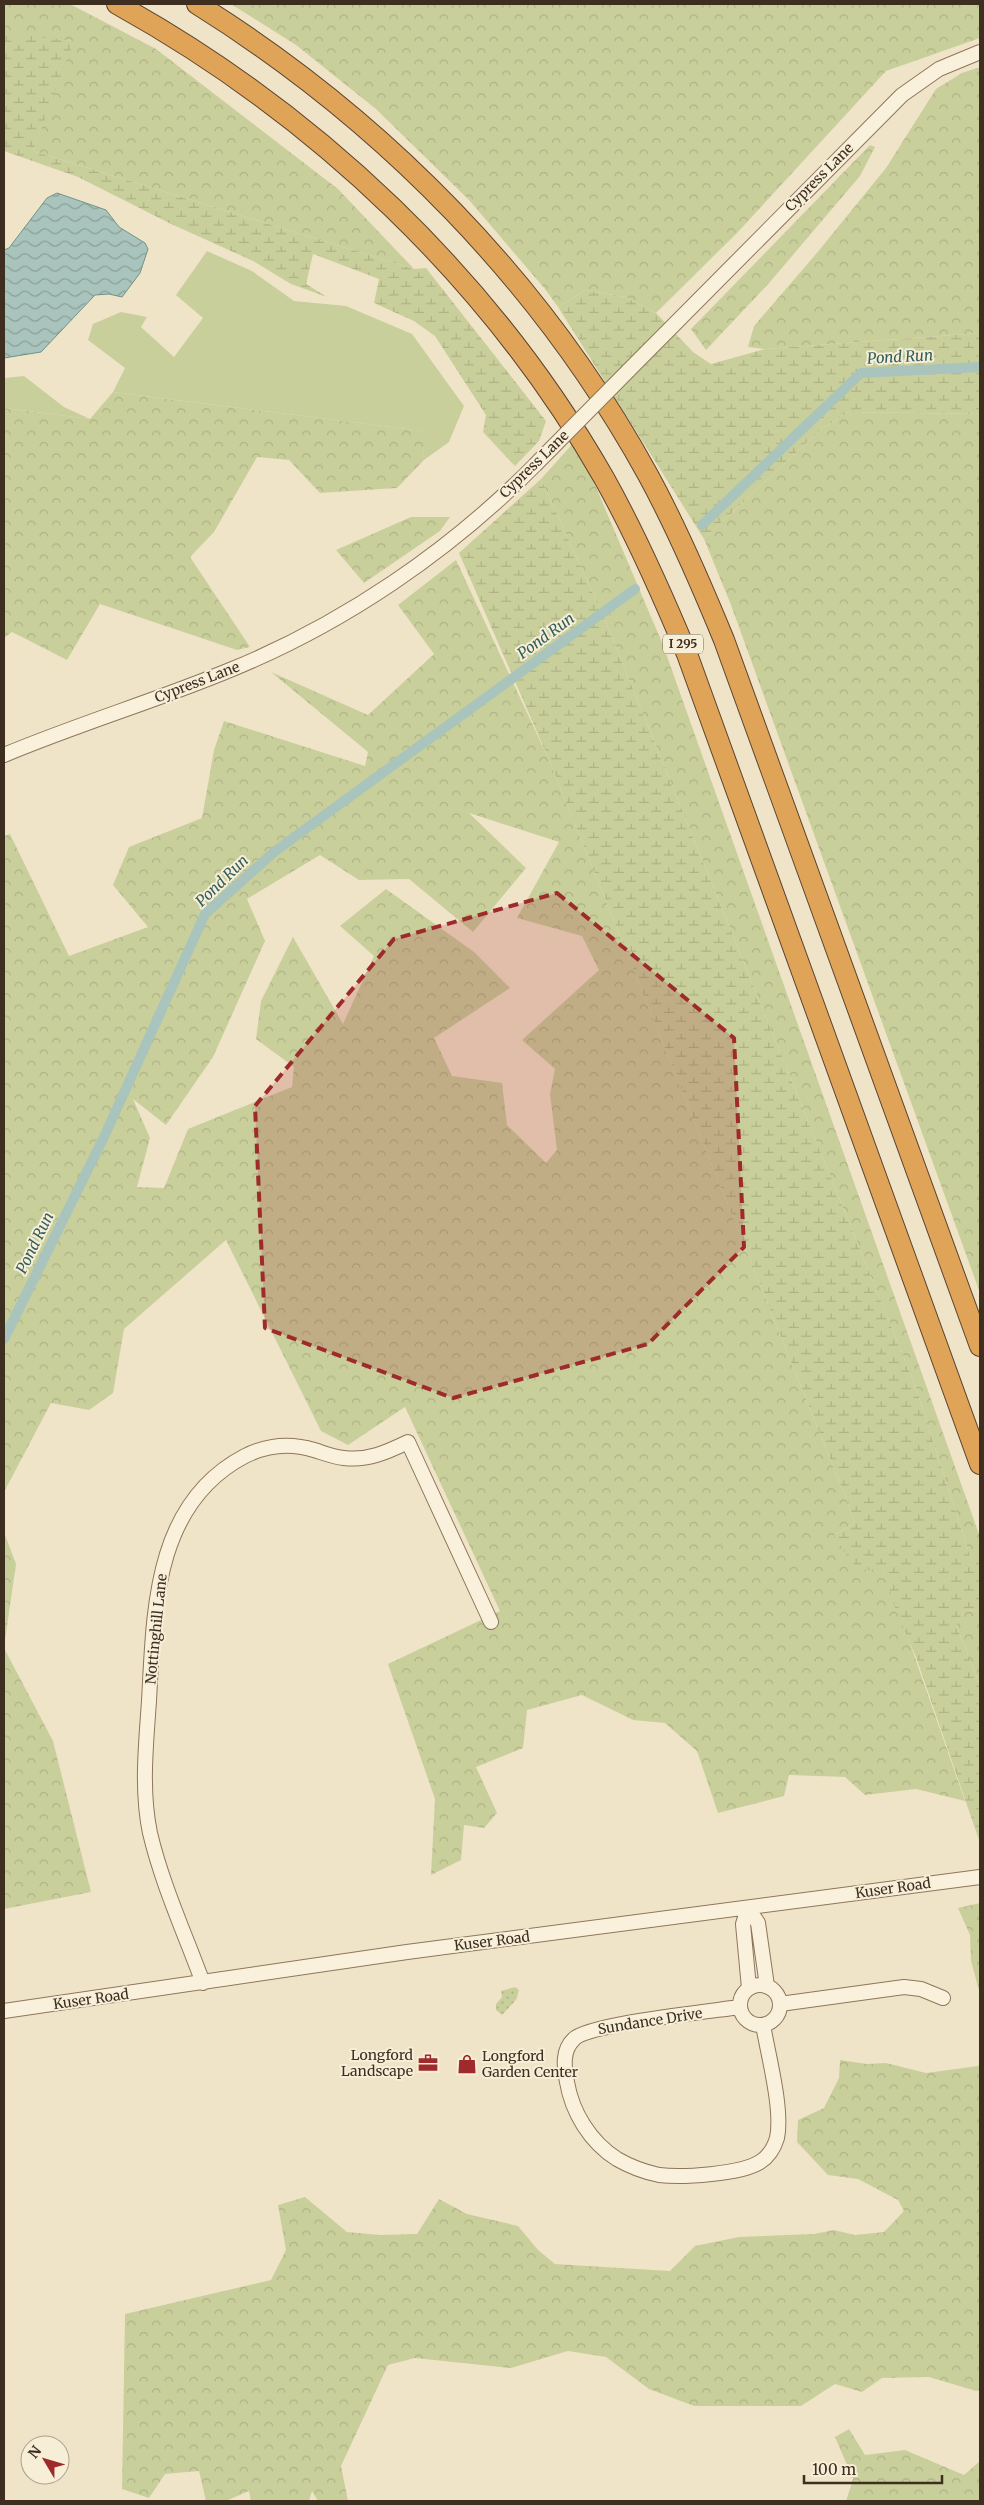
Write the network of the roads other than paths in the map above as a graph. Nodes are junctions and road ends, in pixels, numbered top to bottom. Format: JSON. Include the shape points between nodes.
{"nodes":[{"id":1,"x":117,"y":4,"type":"edge"},
{"id":2,"x":196,"y":4,"type":"edge"},
{"id":3,"x":980,"y":52,"type":"edge"},
{"id":4,"x":4,"y":755,"type":"edge"},
{"id":5,"x":980,"y":1346,"type":"edge"},
{"id":6,"x":980,"y":1464,"type":"edge"},
{"id":7,"x":491,"y":1622,"type":"dead end"},
{"id":8,"x":980,"y":1877,"type":"edge"},
{"id":9,"x":748,"y":1908,"type":"junction"},
{"id":10,"x":203,"y":1983,"type":"junction"},
{"id":11,"x":767,"y":1986,"type":"junction"},
{"id":12,"x":749,"y":1988,"type":"junction"},
{"id":13,"x":943,"y":1998,"type":"dead end"},
{"id":14,"x":780,"y":2004,"type":"junction"},
{"id":15,"x":740,"y":2007,"type":"junction"},
{"id":16,"x":4,"y":2011,"type":"edge"},
{"id":17,"x":763,"y":2025,"type":"junction"}],
"edges":[{"from":1,"to":6,"type":"highway","number":"I 295","via":[[188,45],[254,90],[324,145],[390,205],[500,325],[560,407],[603,477],[644,556],[687,654]]},
{"from":2,"to":5,"type":"highway","number":"I 295","via":[[257,44],[330,99],[432,190],[543,315],[622,431],[678,533],[724,640]]},
{"from":3,"to":4,"type":"street","name":"Cypress Lane","bridge":true,"via":[[939,69],[902,95],[535,465],[434,553],[321,626],[230,670]]},
{"from":7,"to":10,"type":"street","name":"Nottinghill Lane","via":[[408,1442],[386,1453],[357,1459],[330,1456],[301,1447],[270,1447],[242,1458],[226,1469],[187,1511],[169,1545],[158,1585],[145,1787],[157,1859]]},
{"from":8,"to":9,"type":"street","name":"Kuser Road"},
{"from":9,"to":10,"type":"street","name":"Kuser Road","via":[[407,1952]]},
{"from":9,"to":11,"type":"street","via":[[758,1923]]},
{"from":9,"to":12,"type":"street","via":[[743,1924]]},
{"from":10,"to":16,"type":"street","name":"Kuser Road"},
{"from":11,"to":12,"type":"street"},
{"from":11,"to":14,"type":"street","via":[[776,1993]]},
{"from":12,"to":15,"type":"street"},
{"from":13,"to":14,"type":"street","via":[[904,1987]]},
{"from":14,"to":17,"type":"street","via":[[774,2020]]},
{"from":15,"to":17,"type":"street","via":[[748,2021]]},
{"from":15,"to":17,"type":"street","name":"Sundance Drive","via":[[602,2027],[574,2038],[566,2052],[564,2066],[569,2093],[580,2120],[603,2149],[635,2167],[668,2176],[694,2176],[740,2169],[765,2158],[773,2147],[777,2126]]}]}
